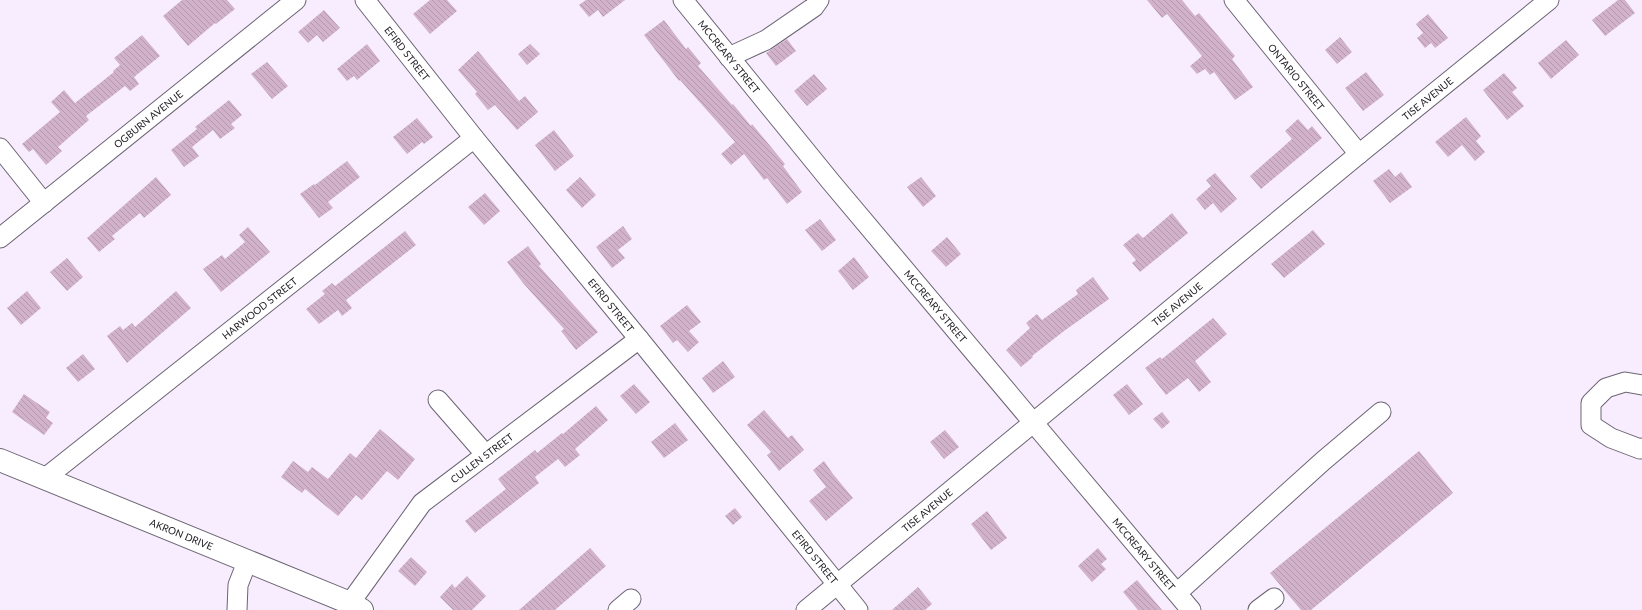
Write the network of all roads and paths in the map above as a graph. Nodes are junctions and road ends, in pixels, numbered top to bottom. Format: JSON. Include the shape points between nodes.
{"nodes":[{"id":1,"x":296,"y":0,"type":"edge"},
{"id":2,"x":365,"y":0,"type":"edge"},
{"id":3,"x":683,"y":0,"type":"edge"},
{"id":4,"x":819,"y":0,"type":"edge"},
{"id":5,"x":1234,"y":0,"type":"edge"},
{"id":6,"x":1549,"y":0,"type":"edge"},
{"id":7,"x":729,"y":57,"type":"junction"},
{"id":8,"x":474,"y":138,"type":"junction"},
{"id":9,"x":0,"y":148,"type":"edge"},
{"id":10,"x":1359,"y":154,"type":"junction"},
{"id":11,"x":44,"y":203,"type":"junction"},
{"id":12,"x":0,"y":238,"type":"edge"},
{"id":13,"x":639,"y":339,"type":"junction"},
{"id":14,"x":1642,"y":385,"type":"edge"},
{"id":15,"x":438,"y":400,"type":"dead end"},
{"id":16,"x":1381,"y":412,"type":"dead end"},
{"id":17,"x":1034,"y":423,"type":"junction"},
{"id":18,"x":1642,"y":448,"type":"edge"},
{"id":19,"x":486,"y":455,"type":"junction"},
{"id":20,"x":0,"y":460,"type":"edge"},
{"id":21,"x":44,"y":479,"type":"junction"},
{"id":22,"x":247,"y":562,"type":"junction"},
{"id":23,"x":838,"y":584,"type":"junction"},
{"id":24,"x":1177,"y":593,"type":"junction"},
{"id":25,"x":1274,"y":598,"type":"dead end"},
{"id":26,"x":356,"y":607,"type":"edge"},
{"id":27,"x":237,"y":610,"type":"edge"},
{"id":28,"x":806,"y":610,"type":"edge"},
{"id":29,"x":858,"y":610,"type":"edge"},
{"id":30,"x":1191,"y":610,"type":"edge"},
{"id":31,"x":1258,"y":610,"type":"edge"}],
"edges":[{"from":1,"to":11,"type":"street","name":"OGBURN AVENUE"},
{"from":2,"to":8,"type":"street","name":"EFIRD STREET"},
{"from":3,"to":7,"type":"street","name":"MCCREARY STREET"},
{"from":4,"to":7,"type":"street","via":[[814,7],[766,40]]},
{"from":5,"to":10,"type":"street","name":"ONTARIO STREET"},
{"from":6,"to":10,"type":"street","name":"TISE AVENUE"},
{"from":7,"to":17,"type":"street","name":"MCCREARY STREET"},
{"from":8,"to":13,"type":"street","name":"EFIRD STREET"},
{"from":8,"to":21,"type":"street","name":"HARWOOD STREET"},
{"from":9,"to":11,"type":"street"},
{"from":10,"to":17,"type":"street","name":"TISE AVENUE"},
{"from":11,"to":12,"type":"street","name":"OGBURN AVENUE"},
{"from":13,"to":19,"type":"street","name":"CULLEN STREET"},
{"from":13,"to":23,"type":"street","name":"EFIRD STREET"},
{"from":14,"to":18,"type":"street","via":[[1625,382],[1606,388],[1591,403],[1591,425],[1611,438]]},
{"from":15,"to":19,"type":"street"},
{"from":16,"to":24,"type":"street"},
{"from":17,"to":23,"type":"street","name":"TISE AVENUE"},
{"from":17,"to":24,"type":"street","name":"MCCREARY STREET"},
{"from":19,"to":26,"type":"street","name":"CULLEN STREET","via":[[422,503]]},
{"from":20,"to":21,"type":"main road","name":"AKRON DRIVE"},
{"from":21,"to":22,"type":"main road","name":"AKRON DRIVE"},
{"from":22,"to":26,"type":"main road","name":"AKRON DRIVE"},
{"from":22,"to":27,"type":"street","via":[[238,585]]},
{"from":23,"to":28,"type":"street","name":"TISE AVENUE"},
{"from":23,"to":29,"type":"street","name":"EFIRD STREET"},
{"from":24,"to":30,"type":"street","name":"MCCREARY STREET"},
{"from":25,"to":31,"type":"street"}]}
